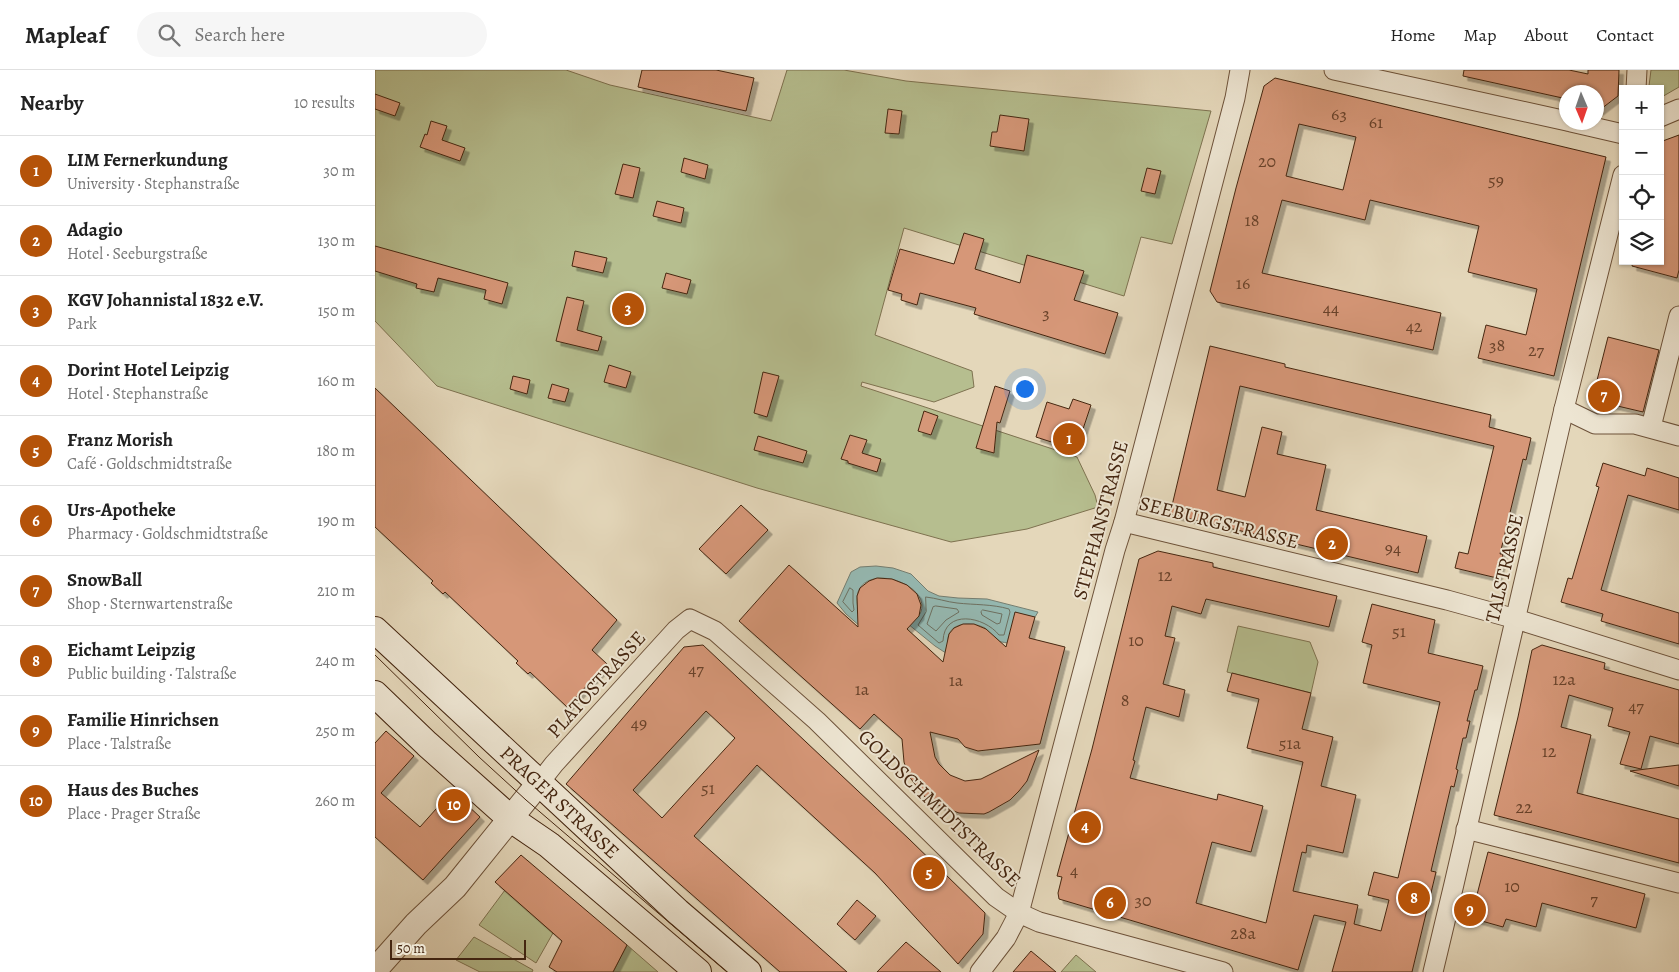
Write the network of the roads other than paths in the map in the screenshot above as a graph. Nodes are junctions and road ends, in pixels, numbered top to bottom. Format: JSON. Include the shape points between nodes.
{"nodes":[{"id":1,"x":1240,"y":70,"type":"edge"},
{"id":2,"x":1334,"y":70,"type":"edge"},
{"id":3,"x":1637,"y":70,"type":"edge"},
{"id":4,"x":1636,"y":85,"type":"edge"},
{"id":5,"x":1679,"y":109,"type":"edge"},
{"id":6,"x":1664,"y":115,"type":"edge"},
{"id":7,"x":1559,"y":120,"type":"edge"},
{"id":8,"x":1604,"y":130,"type":"edge"},
{"id":9,"x":1619,"y":133,"type":"edge"},
{"id":10,"x":1619,"y":191,"type":"edge"},
{"id":11,"x":1679,"y":316,"type":"edge"},
{"id":12,"x":1563,"y":409,"type":"junction"},
{"id":13,"x":1651,"y":428,"type":"junction"},
{"id":14,"x":1679,"y":436,"type":"edge"},
{"id":15,"x":1124,"y":522,"type":"junction"},
{"id":16,"x":1516,"y":618,"type":"junction"},
{"id":17,"x":690,"y":619,"type":"joint"},
{"id":18,"x":375,"y":630,"type":"edge"},
{"id":19,"x":1679,"y":670,"type":"edge"},
{"id":20,"x":375,"y":694,"type":"edge"},
{"id":21,"x":539,"y":783,"type":"junction"},
{"id":22,"x":511,"y":819,"type":"junction"},
{"id":23,"x":1466,"y":829,"type":"junction"},
{"id":24,"x":1679,"y":882,"type":"edge"},
{"id":25,"x":1019,"y":913,"type":"junction"},
{"id":26,"x":375,"y":970,"type":"edge"},
{"id":27,"x":698,"y":972,"type":"edge"},
{"id":28,"x":748,"y":972,"type":"edge"},
{"id":29,"x":980,"y":972,"type":"edge"},
{"id":30,"x":1223,"y":972,"type":"edge"},
{"id":31,"x":1433,"y":972,"type":"edge"}],
"edges":[{"from":1,"to":15,"type":"street","name":"STEPHANSTRASSE"},
{"from":2,"to":7,"type":"street"},
{"from":3,"to":4,"type":"street"},
{"from":5,"to":6,"type":"street"},
{"from":8,"to":9,"type":"street"},
{"from":10,"to":12,"type":"street","name":"TALSTRASSE"},
{"from":11,"to":13,"type":"street"},
{"from":12,"to":13,"type":"street","via":[[1595,424],[1635,424]]},
{"from":12,"to":16,"type":"street","name":"TALSTRASSE"},
{"from":13,"to":14,"type":"street"},
{"from":15,"to":16,"type":"street","name":"SEEBURGSTRASSE"},
{"from":15,"to":25,"type":"street","name":"STEPHANSTRASSE"},
{"from":16,"to":19,"type":"street","name":"SEEBURGSTRASSE"},
{"from":16,"to":23,"type":"street","name":"TALSTRASSE"},
{"from":17,"to":21,"type":"street","name":"PLATOSTRASSE","via":[[670,637]]},
{"from":17,"to":25,"type":"street","name":"GOLDSCHMIDTSTRASSE","via":[[715,631],[817,721],[995,897]]},
{"from":18,"to":21,"type":"main road","name":"PRAGER STRASSE"},
{"from":20,"to":22,"type":"main road","name":"PRAGER STRASSE"},
{"from":21,"to":22,"type":"street"},
{"from":21,"to":28,"type":"main road","name":"PRAGER STRASSE"},
{"from":22,"to":26,"type":"street","via":[[455,887]]},
{"from":22,"to":27,"type":"main road","name":"PRAGER STRASSE","via":[[549,845]]},
{"from":23,"to":24,"type":"street"},
{"from":23,"to":31,"type":"street","name":"TALSTRASSE"},
{"from":25,"to":29,"type":"street","name":"STEPHANSTRASSE","via":[[1006,938]]},
{"from":25,"to":30,"type":"street","name":"GOLDSCHMIDTSTRASSE","via":[[1039,922]]}]}
